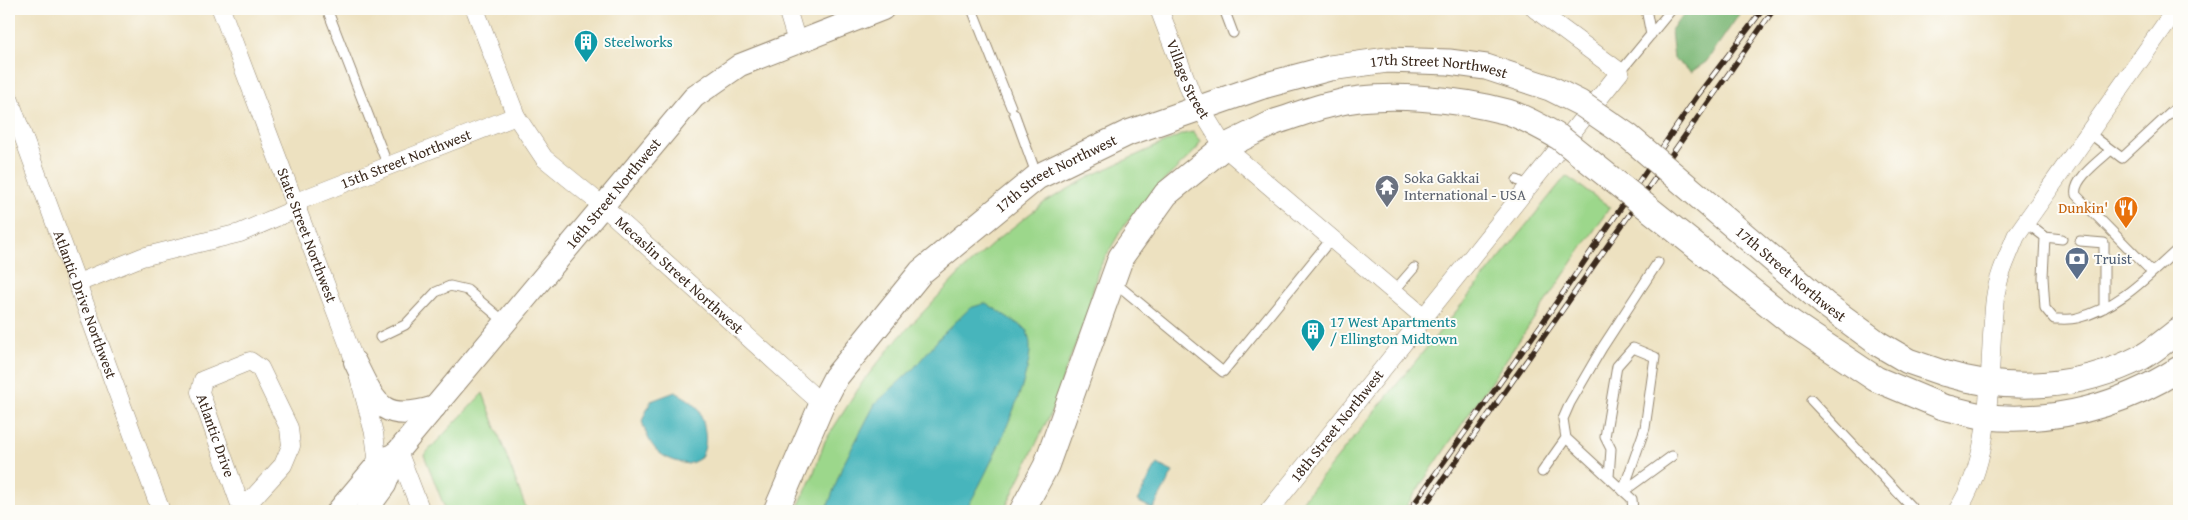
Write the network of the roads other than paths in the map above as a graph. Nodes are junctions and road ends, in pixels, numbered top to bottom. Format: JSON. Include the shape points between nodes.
{"nodes":[{"id":1,"x":221,"y":9,"type":"edge"},
{"id":2,"x":327,"y":9,"type":"edge"},
{"id":3,"x":475,"y":9,"type":"edge"},
{"id":4,"x":787,"y":9,"type":"edge"},
{"id":5,"x":883,"y":9,"type":"edge"},
{"id":6,"x":972,"y":9,"type":"edge"},
{"id":7,"x":1159,"y":9,"type":"edge"},
{"id":8,"x":1224,"y":9,"type":"edge"},
{"id":9,"x":1535,"y":9,"type":"edge"},
{"id":10,"x":1646,"y":9,"type":"edge"},
{"id":11,"x":1672,"y":9,"type":"edge"},
{"id":12,"x":2175,"y":18,"type":"edge"},
{"id":13,"x":1233,"y":34,"type":"dead end"},
{"id":14,"x":1651,"y":36,"type":"junction"},
{"id":15,"x":797,"y":42,"type":"junction"},
{"id":16,"x":1620,"y":72,"type":"junction"},
{"id":17,"x":9,"y":98,"type":"edge"},
{"id":18,"x":2179,"y":105,"type":"edge"},
{"id":19,"x":1200,"y":108,"type":"junction"},
{"id":20,"x":516,"y":116,"type":"junction"},
{"id":21,"x":2090,"y":132,"type":"junction"},
{"id":22,"x":1224,"y":147,"type":"junction"},
{"id":23,"x":2111,"y":150,"type":"junction"},
{"id":24,"x":388,"y":166,"type":"junction"},
{"id":25,"x":1037,"y":177,"type":"junction"},
{"id":26,"x":297,"y":205,"type":"junction"},
{"id":27,"x":604,"y":206,"type":"junction"},
{"id":28,"x":2026,"y":222,"type":"junction"},
{"id":29,"x":2045,"y":237,"type":"junction"},
{"id":30,"x":1332,"y":238,"type":"junction"},
{"id":31,"x":2062,"y":238,"type":"dead end"},
{"id":32,"x":2080,"y":240,"type":"dead end"},
{"id":33,"x":2179,"y":248,"type":"edge"},
{"id":34,"x":1658,"y":262,"type":"dead end"},
{"id":35,"x":1414,"y":268,"type":"dead end"},
{"id":36,"x":2152,"y":272,"type":"junction"},
{"id":37,"x":1113,"y":281,"type":"junction"},
{"id":38,"x":78,"y":283,"type":"junction"},
{"id":39,"x":1394,"y":291,"type":"junction"},
{"id":40,"x":2104,"y":308,"type":"junction"},
{"id":41,"x":1425,"y":318,"type":"junction"},
{"id":42,"x":506,"y":323,"type":"junction"},
{"id":43,"x":2179,"y":330,"type":"edge"},
{"id":44,"x":380,"y":337,"type":"dead end"},
{"id":45,"x":355,"y":362,"type":"junction"},
{"id":46,"x":2179,"y":369,"type":"edge"},
{"id":47,"x":1990,"y":382,"type":"junction"},
{"id":48,"x":1811,"y":400,"type":"dead end"},
{"id":49,"x":822,"y":404,"type":"junction"},
{"id":50,"x":435,"y":408,"type":"junction"},
{"id":51,"x":1985,"y":417,"type":"junction"},
{"id":52,"x":1566,"y":438,"type":"junction"},
{"id":53,"x":398,"y":451,"type":"junction"},
{"id":54,"x":1672,"y":456,"type":"dead end"},
{"id":55,"x":375,"y":467,"type":"junction"},
{"id":56,"x":1542,"y":472,"type":"dead end"},
{"id":57,"x":1609,"y":477,"type":"junction"},
{"id":58,"x":1623,"y":491,"type":"junction"},
{"id":59,"x":241,"y":510,"type":"edge"},
{"id":60,"x":161,"y":511,"type":"edge"},
{"id":61,"x":338,"y":511,"type":"edge"},
{"id":62,"x":366,"y":511,"type":"edge"},
{"id":63,"x":421,"y":511,"type":"edge"},
{"id":64,"x":776,"y":511,"type":"edge"},
{"id":65,"x":1022,"y":511,"type":"edge"},
{"id":66,"x":1269,"y":511,"type":"edge"},
{"id":67,"x":1633,"y":511,"type":"edge"},
{"id":68,"x":1916,"y":511,"type":"edge"},
{"id":69,"x":1957,"y":511,"type":"edge"}],
"edges":[{"from":1,"to":26,"type":"street","name":"State Street Northwest"},
{"from":2,"to":24,"type":"lane"},
{"from":3,"to":20,"type":"street","name":"Mecaslin Street Northwest"},
{"from":4,"to":15,"type":"street"},
{"from":5,"to":15,"type":"street","name":"16th Street Northwest"},
{"from":6,"to":25,"type":"lane"},
{"from":7,"to":19,"type":"street","name":"Village Street","via":[[1191,93]]},
{"from":8,"to":13,"type":"lane"},
{"from":9,"to":16,"type":"street"},
{"from":10,"to":14,"type":"lane"},
{"from":11,"to":14,"type":"lane"},
{"from":12,"to":21,"type":"street"},
{"from":14,"to":16,"type":"lane"},
{"from":15,"to":27,"type":"street","name":"16th Street Northwest","via":[[740,65],[694,98]]},
{"from":16,"to":41,"type":"street","name":"18th Street Northwest","via":[[1523,183]]},
{"from":17,"to":38,"type":"street","name":"Atlantic Drive Northwest"},
{"from":18,"to":23,"type":"lane","via":[[2122,158]]},
{"from":19,"to":22,"type":"street","name":"Village Street"},
{"from":19,"to":25,"type":"main road","name":"17th Street Northwest","via":[[1128,133]]},
{"from":19,"to":47,"type":"main road","name":"17th Street Northwest","bridge":true,"via":[[1330,68],[1387,60],[1486,67],[1550,88],[1580,103],[1628,136],[1825,304],[1871,338],[1908,361],[1966,379]]},
{"from":20,"to":24,"type":"street","name":"15th Street Northwest"},
{"from":20,"to":27,"type":"street","name":"Mecaslin Street Northwest","via":[[544,158]]},
{"from":21,"to":23,"type":"lane"},
{"from":21,"to":28,"type":"street"},
{"from":22,"to":30,"type":"street","name":"Village Street"},
{"from":22,"to":37,"type":"main road","name":"17th Street Northwest","via":[[1166,194],[1121,257]]},
{"from":22,"to":51,"type":"main road","name":"17th Street Northwest","bridge":true,"via":[[1275,122],[1334,103],[1386,97],[1457,102],[1508,113],[1559,137],[1792,323],[1876,379],[1943,407]]},
{"from":23,"to":36,"type":"lane","via":[[2078,181],[2074,189],[2076,195]]},
{"from":24,"to":26,"type":"street","name":"15th Street Northwest"},
{"from":25,"to":49,"type":"main road","name":"17th Street Northwest","via":[[921,272],[836,377]]},
{"from":26,"to":38,"type":"street","name":"15th Street Northwest","via":[[240,234],[142,257]]},
{"from":26,"to":45,"type":"street","name":"State Street Northwest"},
{"from":27,"to":42,"type":"street","name":"16th Street Northwest"},
{"from":27,"to":49,"type":"street","name":"Mecaslin Street Northwest"},
{"from":28,"to":29,"type":"lane"},
{"from":28,"to":47,"type":"street","via":[[2004,264],[1996,296]]},
{"from":29,"to":31,"type":"lane"},
{"from":29,"to":40,"type":"lane","via":[[2042,277],[2045,308],[2054,320],[2077,318]]},
{"from":30,"to":37,"type":"lane","via":[[1223,372]]},
{"from":30,"to":39,"type":"street","name":"Village Street"},
{"from":32,"to":40,"type":"lane","via":[[2104,243]]},
{"from":33,"to":36,"type":"lane"},
{"from":34,"to":52,"type":"lane","via":[[1570,403],[1563,419]]},
{"from":35,"to":39,"type":"lane"},
{"from":36,"to":40,"type":"lane","via":[[2130,293]]},
{"from":37,"to":65,"type":"main road","name":"17th Street Northwest","via":[[1046,466]]},
{"from":38,"to":60,"type":"street","name":"Atlantic Drive Northwest"},
{"from":39,"to":41,"type":"street","name":"Village Street"},
{"from":41,"to":66,"type":"street","name":"18th Street Northwest"},
{"from":42,"to":44,"type":"lane","via":[[467,290],[450,286],[436,292],[405,326]]},
{"from":42,"to":50,"type":"street","name":"16th Street Northwest"},
{"from":43,"to":47,"type":"main road","name":"17th Street Northwest","via":[[2144,356],[2074,382],[2027,386]]},
{"from":45,"to":50,"type":"street","via":[[371,394],[382,407],[399,414]]},
{"from":45,"to":55,"type":"street","name":"State Street Northwest","via":[[374,433]]},
{"from":46,"to":51,"type":"main road","name":"17th Street Northwest","via":[[2151,386],[2083,411],[2049,417]]},
{"from":47,"to":51,"type":"street"},
{"from":48,"to":68,"type":"lane"},
{"from":49,"to":64,"type":"main road","name":"17th Street Northwest"},
{"from":50,"to":53,"type":"street","name":"16th Street Northwest"},
{"from":51,"to":69,"type":"street","via":[[1978,466]]},
{"from":52,"to":56,"type":"lane"},
{"from":52,"to":57,"type":"lane"},
{"from":53,"to":55,"type":"street","name":"16th Street Northwest"},
{"from":53,"to":62,"type":"street","name":"16th Street Northwest","via":[[385,485]]},
{"from":53,"to":63,"type":"street"},
{"from":54,"to":58,"type":"lane"},
{"from":55,"to":61,"type":"street","name":"16th Street Northwest"},
{"from":57,"to":58,"type":"lane"},
{"from":57,"to":58,"type":"lane","via":[[1612,448],[1605,437],[1616,366],[1633,348],[1655,358],[1645,428]]},
{"from":58,"to":67,"type":"lane","via":[[1632,499]]},
{"from":59,"to":59,"type":"street","name":"Atlantic Drive","via":[[283,465],[292,446],[289,428],[260,368],[250,361],[203,380],[200,392]]}]}
